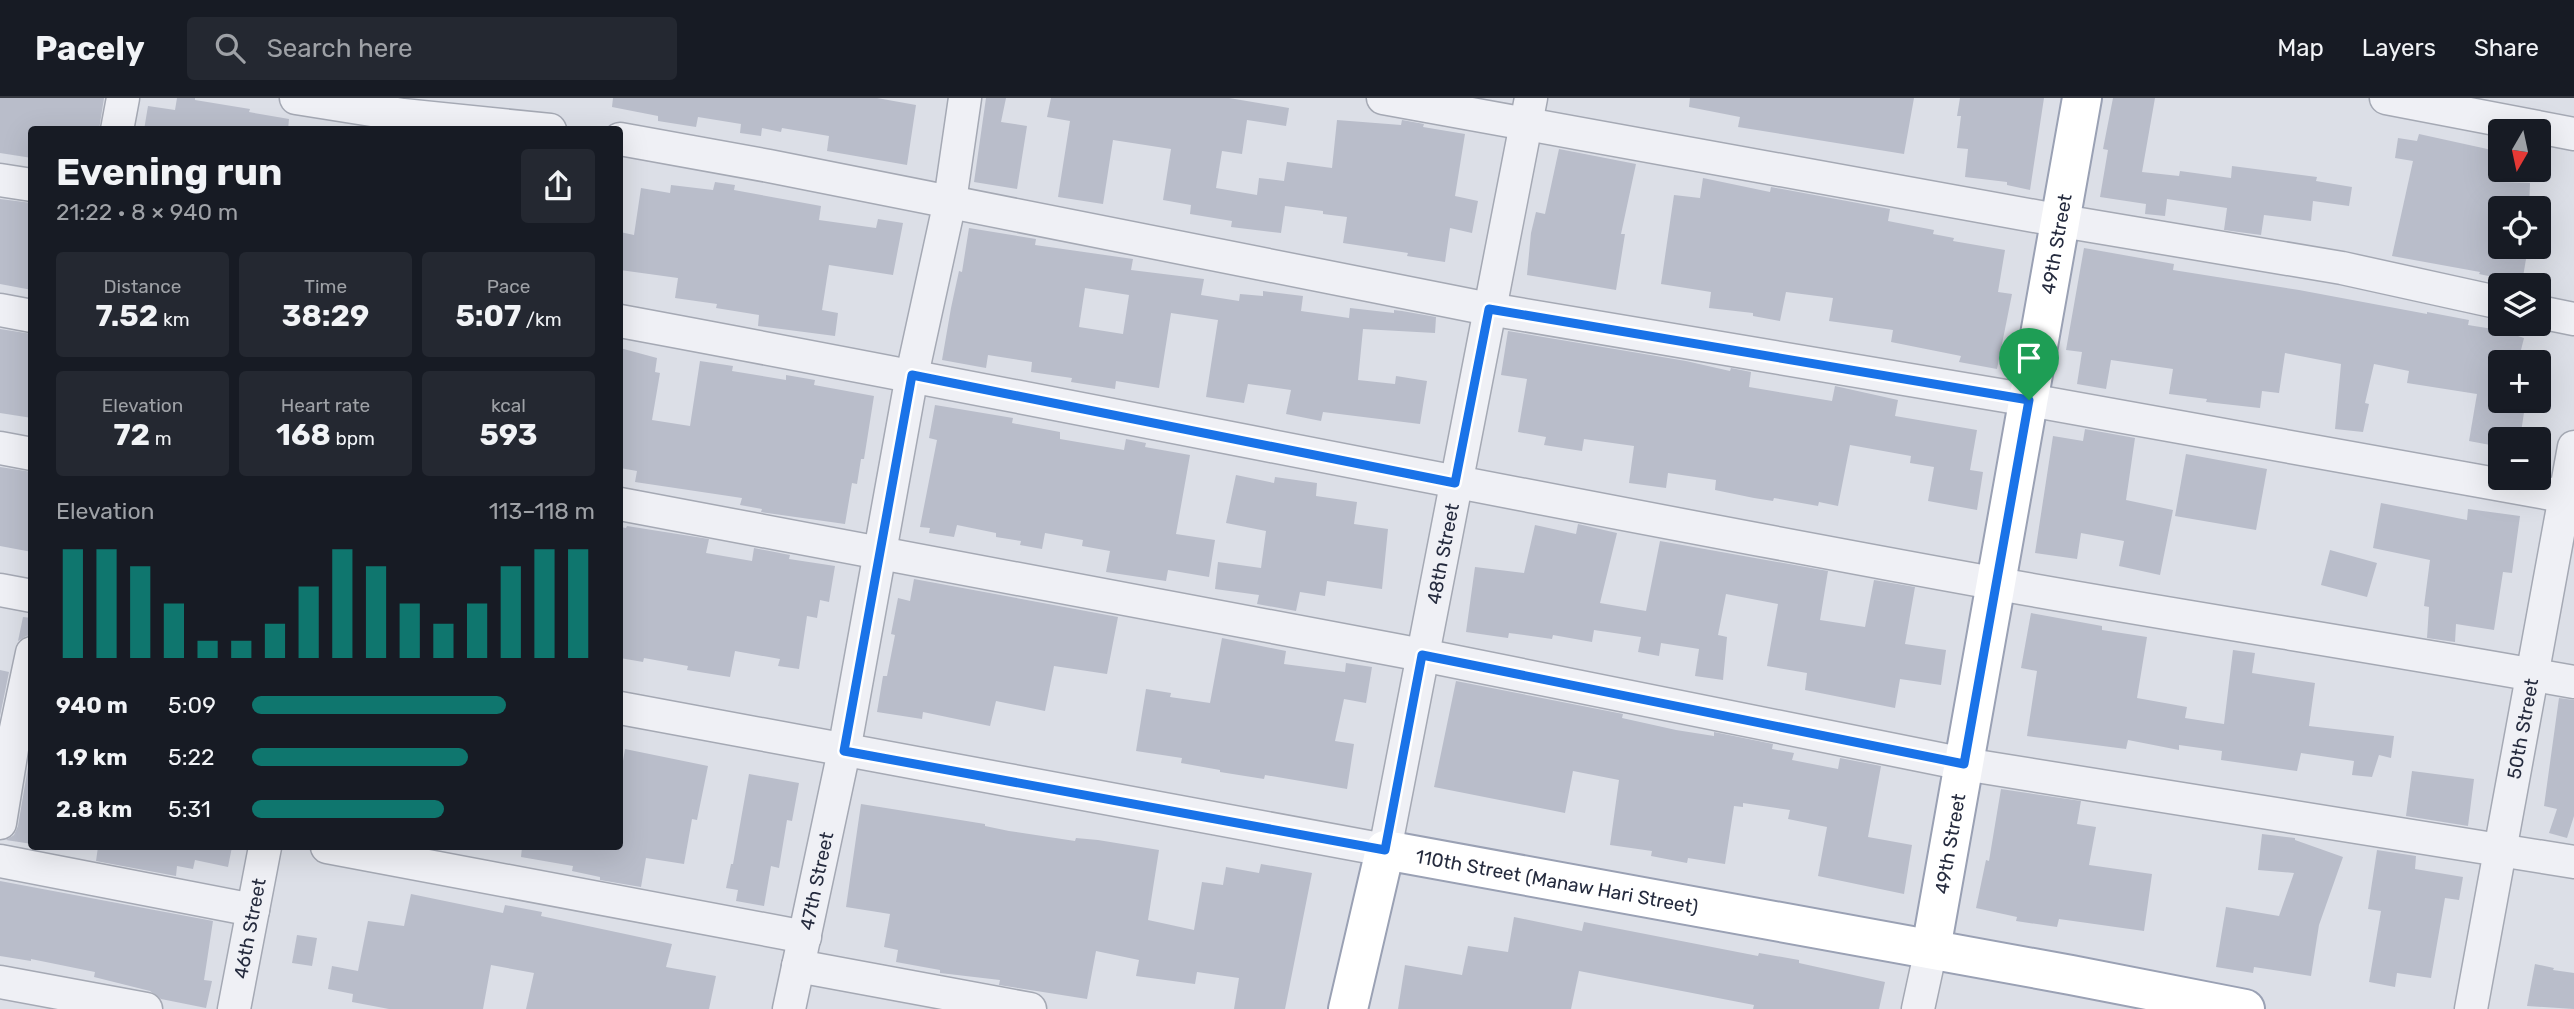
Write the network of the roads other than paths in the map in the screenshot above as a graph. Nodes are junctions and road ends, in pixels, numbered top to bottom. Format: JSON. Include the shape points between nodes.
{"nodes":[{"id":1,"x":122,"y":98,"type":"edge"},
{"id":2,"x":296,"y":98,"type":"edge"},
{"id":3,"x":965,"y":98,"type":"edge"},
{"id":4,"x":1382,"y":98,"type":"edge"},
{"id":5,"x":2082,"y":98,"type":"edge"},
{"id":6,"x":2386,"y":98,"type":"edge"},
{"id":7,"x":1528,"y":110,"type":"edge"},
{"id":8,"x":403,"y":114,"type":"edge"},
{"id":9,"x":118,"y":126,"type":"edge"},
{"id":10,"x":513,"y":126,"type":"edge"},
{"id":11,"x":2574,"y":134,"type":"edge"},
{"id":12,"x":623,"y":140,"type":"edge"},
{"id":13,"x":0,"y":180,"type":"edge"},
{"id":14,"x":28,"y":184,"type":"edge"},
{"id":15,"x":950,"y":201,"type":"junction"},
{"id":16,"x":2062,"y":221,"type":"junction"},
{"id":17,"x":2488,"y":300,"type":"edge"},
{"id":18,"x":1489,"y":309,"type":"junction"},
{"id":19,"x":0,"y":310,"type":"edge"},
{"id":20,"x":2551,"y":314,"type":"edge"},
{"id":21,"x":28,"y":315,"type":"edge"},
{"id":22,"x":2574,"y":319,"type":"edge"},
{"id":23,"x":623,"y":322,"type":"edge"},
{"id":24,"x":912,"y":375,"type":"junction"},
{"id":25,"x":2029,"y":400,"type":"junction"},
{"id":26,"x":2574,"y":447,"type":"edge"},
{"id":27,"x":0,"y":448,"type":"edge"},
{"id":28,"x":28,"y":453,"type":"edge"},
{"id":29,"x":1455,"y":483,"type":"junction"},
{"id":30,"x":2570,"y":497,"type":"edge"},
{"id":31,"x":623,"y":505,"type":"edge"},
{"id":32,"x":878,"y":553,"type":"junction"},
{"id":33,"x":1996,"y":583,"type":"junction"},
{"id":34,"x":0,"y":590,"type":"edge"},
{"id":35,"x":28,"y":595,"type":"edge"},
{"id":36,"x":1422,"y":655,"type":"junction"},
{"id":37,"x":28,"y":674,"type":"edge"},
{"id":38,"x":2534,"y":675,"type":"junction"},
{"id":39,"x":2574,"y":682,"type":"edge"},
{"id":40,"x":623,"y":709,"type":"edge"},
{"id":41,"x":15,"y":744,"type":"edge"},
{"id":42,"x":844,"y":751,"type":"junction"},
{"id":43,"x":1964,"y":764,"type":"junction"},
{"id":44,"x":0,"y":822,"type":"edge"},
{"id":45,"x":2502,"y":849,"type":"junction"},
{"id":46,"x":264,"y":850,"type":"edge"},
{"id":47,"x":341,"y":850,"type":"edge"},
{"id":48,"x":1385,"y":850,"type":"junction"},
{"id":49,"x":0,"y":861,"type":"edge"},
{"id":50,"x":2574,"y":862,"type":"edge"},
{"id":51,"x":253,"y":910,"type":"junction"},
{"id":52,"x":1931,"y":950,"type":"junction"},
{"id":53,"x":802,"y":952,"type":"junction"},
{"id":54,"x":0,"y":982,"type":"edge"},
{"id":55,"x":146,"y":1009,"type":"edge"},
{"id":56,"x":234,"y":1009,"type":"edge"},
{"id":57,"x":789,"y":1009,"type":"edge"},
{"id":58,"x":1030,"y":1009,"type":"edge"},
{"id":59,"x":1348,"y":1009,"type":"edge"},
{"id":60,"x":1918,"y":1009,"type":"edge"},
{"id":61,"x":2245,"y":1009,"type":"edge"},
{"id":62,"x":2471,"y":1009,"type":"edge"}],
"edges":[{"from":1,"to":9,"type":"street"},
{"from":2,"to":8,"type":"street"},
{"from":3,"to":15,"type":"street","name":"47th Street"},
{"from":4,"to":7,"type":"street"},
{"from":5,"to":16,"type":"main road","name":"49th Street"},
{"from":6,"to":11,"type":"street"},
{"from":7,"to":16,"type":"street"},
{"from":7,"to":18,"type":"street","name":"48th Street"},
{"from":8,"to":10,"type":"street"},
{"from":12,"to":15,"type":"street"},
{"from":13,"to":14,"type":"street"},
{"from":15,"to":18,"type":"street"},
{"from":15,"to":24,"type":"street","name":"47th Street"},
{"from":16,"to":17,"type":"street","via":[[2342,268]]},
{"from":16,"to":25,"type":"main road","name":"49th Street"},
{"from":18,"to":25,"type":"street"},
{"from":18,"to":29,"type":"street","name":"48th Street"},
{"from":19,"to":21,"type":"street"},
{"from":20,"to":22,"type":"street"},
{"from":23,"to":24,"type":"street"},
{"from":24,"to":29,"type":"street"},
{"from":24,"to":32,"type":"street","name":"47th Street"},
{"from":25,"to":30,"type":"street"},
{"from":25,"to":33,"type":"main road","name":"49th Street"},
{"from":26,"to":30,"type":"street","name":"50th Street"},
{"from":27,"to":28,"type":"street"},
{"from":29,"to":33,"type":"street"},
{"from":29,"to":36,"type":"street","name":"48th Street"},
{"from":30,"to":38,"type":"street","name":"50th Street"},
{"from":31,"to":32,"type":"street"},
{"from":32,"to":36,"type":"street"},
{"from":32,"to":42,"type":"street","name":"47th Street"},
{"from":33,"to":38,"type":"street"},
{"from":33,"to":43,"type":"main road","name":"49th Street"},
{"from":34,"to":35,"type":"street"},
{"from":36,"to":43,"type":"street"},
{"from":36,"to":48,"type":"street","name":"48th Street"},
{"from":37,"to":41,"type":"street"},
{"from":38,"to":39,"type":"street"},
{"from":38,"to":45,"type":"street","name":"50th Street"},
{"from":40,"to":42,"type":"street","name":"110th Street (Manaw Hari Street)"},
{"from":41,"to":44,"type":"street"},
{"from":42,"to":48,"type":"street","name":"110th Street (Manaw Hari Street)"},
{"from":42,"to":53,"type":"street","name":"47th Street"},
{"from":43,"to":45,"type":"street"},
{"from":43,"to":52,"type":"main road","name":"49th Street"},
{"from":45,"to":50,"type":"street"},
{"from":45,"to":62,"type":"street","name":"50th Street"},
{"from":46,"to":51,"type":"street","name":"46th Street"},
{"from":47,"to":53,"type":"street"},
{"from":48,"to":52,"type":"main road","name":"110th Street (Manaw Hari Street)"},
{"from":48,"to":59,"type":"main road","name":"48th Street"},
{"from":49,"to":51,"type":"street"},
{"from":51,"to":56,"type":"street","name":"46th Street"},
{"from":52,"to":60,"type":"street","name":"49th Street"},
{"from":52,"to":61,"type":"main road","name":"110th Street (Manaw Hari Street)"},
{"from":53,"to":57,"type":"street","name":"47th Street"},
{"from":53,"to":58,"type":"street"},
{"from":54,"to":55,"type":"street"}]}
